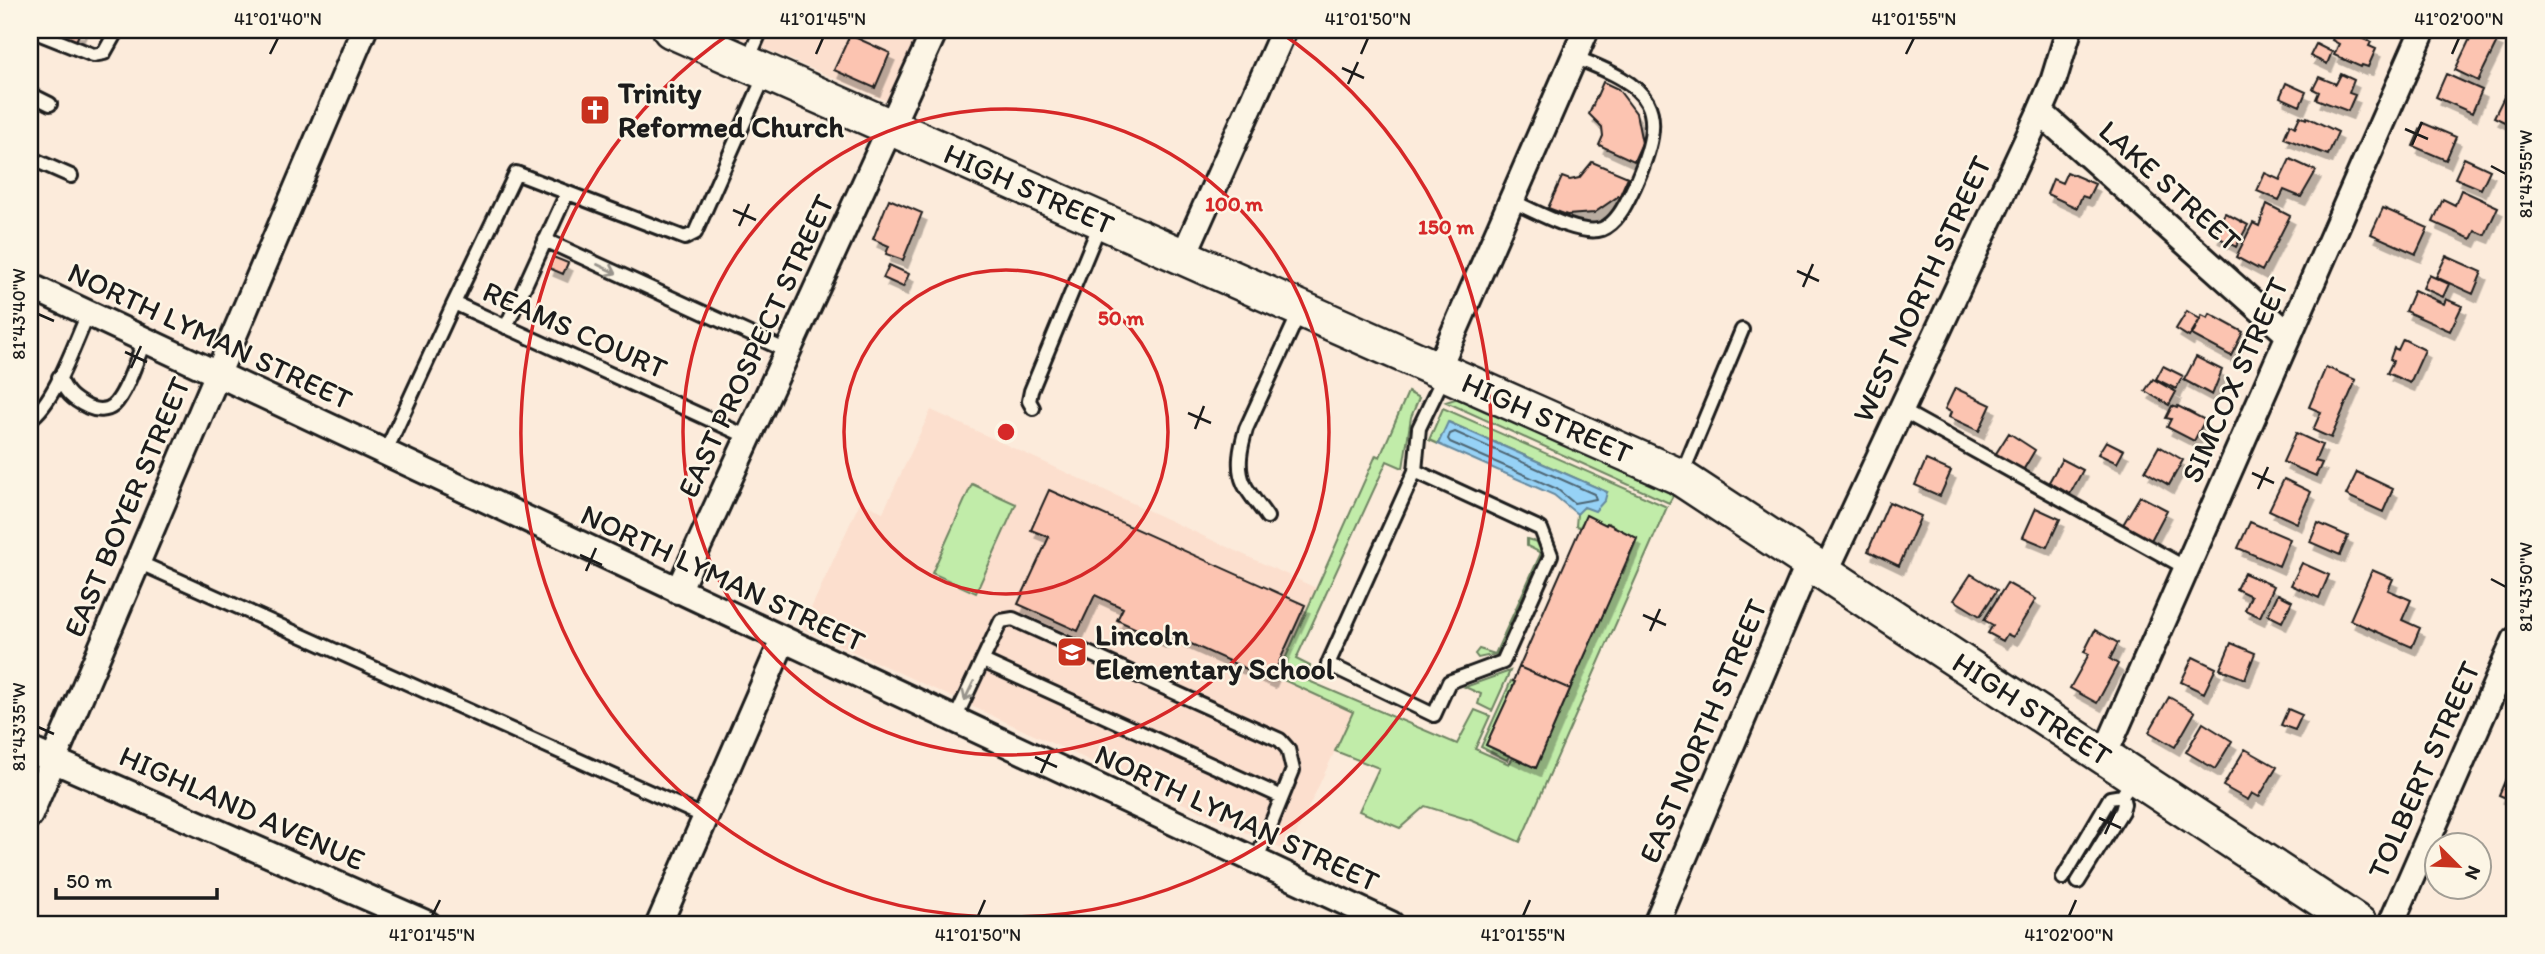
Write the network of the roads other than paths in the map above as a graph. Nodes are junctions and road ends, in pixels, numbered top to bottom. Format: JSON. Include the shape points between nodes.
{"nodes":[{"id":1,"x":30,"y":30,"type":"edge"},
{"id":2,"x":117,"y":30,"type":"edge"},
{"id":3,"x":364,"y":30,"type":"edge"},
{"id":4,"x":671,"y":30,"type":"edge"},
{"id":5,"x":761,"y":30,"type":"edge"},
{"id":6,"x":935,"y":30,"type":"edge"},
{"id":7,"x":1284,"y":30,"type":"edge"},
{"id":8,"x":1586,"y":30,"type":"edge"},
{"id":9,"x":2069,"y":30,"type":"edge"},
{"id":10,"x":2423,"y":30,"type":"edge"},
{"id":11,"x":1574,"y":57,"type":"junction"},
{"id":12,"x":757,"y":67,"type":"junction"},
{"id":13,"x":30,"y":94,"type":"edge"},
{"id":14,"x":50,"y":104,"type":"dead end"},
{"id":15,"x":2040,"y":112,"type":"junction"},
{"id":16,"x":891,"y":128,"type":"junction"},
{"id":17,"x":30,"y":158,"type":"edge"},
{"id":18,"x":71,"y":176,"type":"dead end"},
{"id":19,"x":567,"y":193,"type":"junction"},
{"id":20,"x":1512,"y":201,"type":"junction"},
{"id":21,"x":1101,"y":220,"type":"junction"},
{"id":22,"x":545,"y":240,"type":"junction"},
{"id":23,"x":1183,"y":257,"type":"junction"},
{"id":24,"x":33,"y":296,"type":"edge"},
{"id":25,"x":454,"y":303,"type":"junction"},
{"id":26,"x":1301,"y":308,"type":"junction"},
{"id":27,"x":88,"y":314,"type":"junction"},
{"id":28,"x":506,"y":327,"type":"junction"},
{"id":29,"x":1742,"y":330,"type":"dead end"},
{"id":30,"x":2289,"y":335,"type":"junction"},
{"id":31,"x":145,"y":340,"type":"junction"},
{"id":32,"x":787,"y":351,"type":"junction"},
{"id":33,"x":1442,"y":371,"type":"junction"},
{"id":34,"x":218,"y":375,"type":"junction"},
{"id":35,"x":60,"y":377,"type":"junction"},
{"id":36,"x":1033,"y":408,"type":"dead end"},
{"id":37,"x":1901,"y":410,"type":"junction"},
{"id":38,"x":30,"y":419,"type":"edge"},
{"id":39,"x":748,"y":437,"type":"junction"},
{"id":40,"x":385,"y":453,"type":"junction"},
{"id":41,"x":1415,"y":471,"type":"junction"},
{"id":42,"x":1681,"y":478,"type":"junction"},
{"id":43,"x":1267,"y":517,"type":"dead end"},
{"id":44,"x":138,"y":562,"type":"junction"},
{"id":45,"x":1817,"y":567,"type":"junction"},
{"id":46,"x":2186,"y":568,"type":"junction"},
{"id":47,"x":678,"y":591,"type":"junction"},
{"id":48,"x":783,"y":640,"type":"junction"},
{"id":49,"x":2515,"y":640,"type":"edge"},
{"id":50,"x":983,"y":661,"type":"junction"},
{"id":51,"x":954,"y":721,"type":"junction"},
{"id":52,"x":30,"y":750,"type":"edge"},
{"id":53,"x":2104,"y":756,"type":"junction"},
{"id":54,"x":53,"y":760,"type":"junction"},
{"id":55,"x":2129,"y":786,"type":"junction"},
{"id":56,"x":1282,"y":797,"type":"junction"},
{"id":57,"x":30,"y":815,"type":"edge"},
{"id":58,"x":705,"y":817,"type":"junction"},
{"id":59,"x":1256,"y":862,"type":"junction"},
{"id":60,"x":2063,"y":878,"type":"dead end"},
{"id":61,"x":2078,"y":883,"type":"dead end"},
{"id":62,"x":428,"y":924,"type":"edge"},
{"id":63,"x":659,"y":924,"type":"edge"},
{"id":64,"x":1391,"y":924,"type":"edge"},
{"id":65,"x":1656,"y":924,"type":"edge"},
{"id":66,"x":2359,"y":924,"type":"edge"},
{"id":67,"x":2391,"y":924,"type":"edge"}],
"edges":[{"from":1,"to":2,"type":"lane","via":[[93,55],[104,53]]},
{"from":3,"to":34,"type":"street","name":"EAST BOYER STREET"},
{"from":4,"to":12,"type":"main road","name":"HIGH STREET"},
{"from":5,"to":12,"type":"lane"},
{"from":6,"to":16,"type":"street","name":"EAST PROSPECT STREET"},
{"from":7,"to":23,"type":"street"},
{"from":8,"to":11,"type":"street"},
{"from":9,"to":15,"type":"street","name":"WEST NORTH STREET"},
{"from":10,"to":30,"type":"street","name":"SIMCOX STREET"},
{"from":11,"to":20,"type":"street"},
{"from":11,"to":20,"type":"lane","via":[[1626,79],[1642,93],[1651,111],[1653,132],[1645,161],[1617,218],[1602,229],[1564,224]]},
{"from":12,"to":16,"type":"main road","name":"HIGH STREET"},
{"from":12,"to":19,"type":"lane","via":[[695,233],[685,238]]},
{"from":13,"to":14,"type":"lane"},
{"from":15,"to":30,"type":"street","name":"LAKE STREET"},
{"from":15,"to":37,"type":"street","name":"WEST NORTH STREET"},
{"from":16,"to":21,"type":"main road","name":"HIGH STREET"},
{"from":16,"to":32,"type":"street","name":"EAST PROSPECT STREET"},
{"from":17,"to":18,"type":"lane"},
{"from":19,"to":22,"type":"lane"},
{"from":19,"to":25,"type":"lane","via":[[516,173]]},
{"from":20,"to":33,"type":"street"},
{"from":21,"to":23,"type":"main road","name":"HIGH STREET"},
{"from":21,"to":36,"type":"lane","via":[[1031,391]]},
{"from":22,"to":28,"type":"lane"},
{"from":22,"to":32,"type":"lane","one_way":true},
{"from":23,"to":26,"type":"main road","name":"HIGH STREET"},
{"from":24,"to":27,"type":"street","name":"NORTH LYMAN STREET"},
{"from":25,"to":28,"type":"lane","name":"REAMS COURT"},
{"from":25,"to":40,"type":"lane","name":"REAMS COURT"},
{"from":26,"to":33,"type":"main road","name":"HIGH STREET"},
{"from":26,"to":43,"type":"lane","via":[[1242,444],[1240,470],[1245,485]]},
{"from":27,"to":31,"type":"street","name":"NORTH LYMAN STREET"},
{"from":27,"to":35,"type":"lane"},
{"from":28,"to":39,"type":"lane","name":"REAMS COURT"},
{"from":29,"to":42,"type":"lane"},
{"from":30,"to":46,"type":"street","name":"SIMCOX STREET"},
{"from":31,"to":34,"type":"street","name":"NORTH LYMAN STREET"},
{"from":31,"to":35,"type":"lane","via":[[113,406],[93,409],[74,401]]},
{"from":32,"to":39,"type":"street","name":"EAST PROSPECT STREET"},
{"from":33,"to":41,"type":"lane","via":[[1419,428]]},
{"from":33,"to":42,"type":"main road","name":"HIGH STREET"},
{"from":34,"to":40,"type":"street","name":"NORTH LYMAN STREET"},
{"from":34,"to":44,"type":"street","name":"EAST BOYER STREET"},
{"from":35,"to":38,"type":"lane","via":[[38,414]]},
{"from":37,"to":45,"type":"street","name":"WEST NORTH STREET"},
{"from":37,"to":46,"type":"lane"},
{"from":39,"to":47,"type":"street","name":"EAST PROSPECT STREET"},
{"from":40,"to":47,"type":"street","name":"NORTH LYMAN STREET"},
{"from":41,"to":41,"type":"lane","via":[[1328,664],[1434,715],[1450,682],[1503,662],[1551,555],[1541,529]]},
{"from":42,"to":45,"type":"main road","name":"HIGH STREET"},
{"from":44,"to":54,"type":"street","name":"EAST BOYER STREET"},
{"from":44,"to":58,"type":"lane"},
{"from":45,"to":53,"type":"main road","name":"HIGH STREET"},
{"from":45,"to":65,"type":"street","name":"EAST NORTH STREET"},
{"from":46,"to":53,"type":"street","name":"SIMCOX STREET"},
{"from":47,"to":48,"type":"street","name":"NORTH LYMAN STREET"},
{"from":48,"to":51,"type":"street","name":"NORTH LYMAN STREET"},
{"from":48,"to":58,"type":"street"},
{"from":49,"to":67,"type":"street","name":"TOLBERT STREET"},
{"from":50,"to":51,"type":"lane","one_way":true},
{"from":50,"to":56,"type":"lane"},
{"from":50,"to":56,"type":"lane","via":[[1001,621],[1013,619],[1280,740],[1292,758],[1293,770]]},
{"from":51,"to":59,"type":"street","name":"NORTH LYMAN STREET"},
{"from":52,"to":54,"type":"street","name":"HIGHLAND AVENUE"},
{"from":53,"to":55,"type":"main road","name":"HIGH STREET"},
{"from":54,"to":57,"type":"street","name":"EAST BOYER STREET"},
{"from":54,"to":62,"type":"street","name":"HIGHLAND AVENUE"},
{"from":55,"to":60,"type":"lane","via":[[2110,798]]},
{"from":55,"to":61,"type":"lane","via":[[2122,811]]},
{"from":55,"to":66,"type":"main road","name":"HIGH STREET"},
{"from":56,"to":59,"type":"lane"},
{"from":58,"to":63,"type":"street"},
{"from":59,"to":64,"type":"street","name":"NORTH LYMAN STREET"}]}
